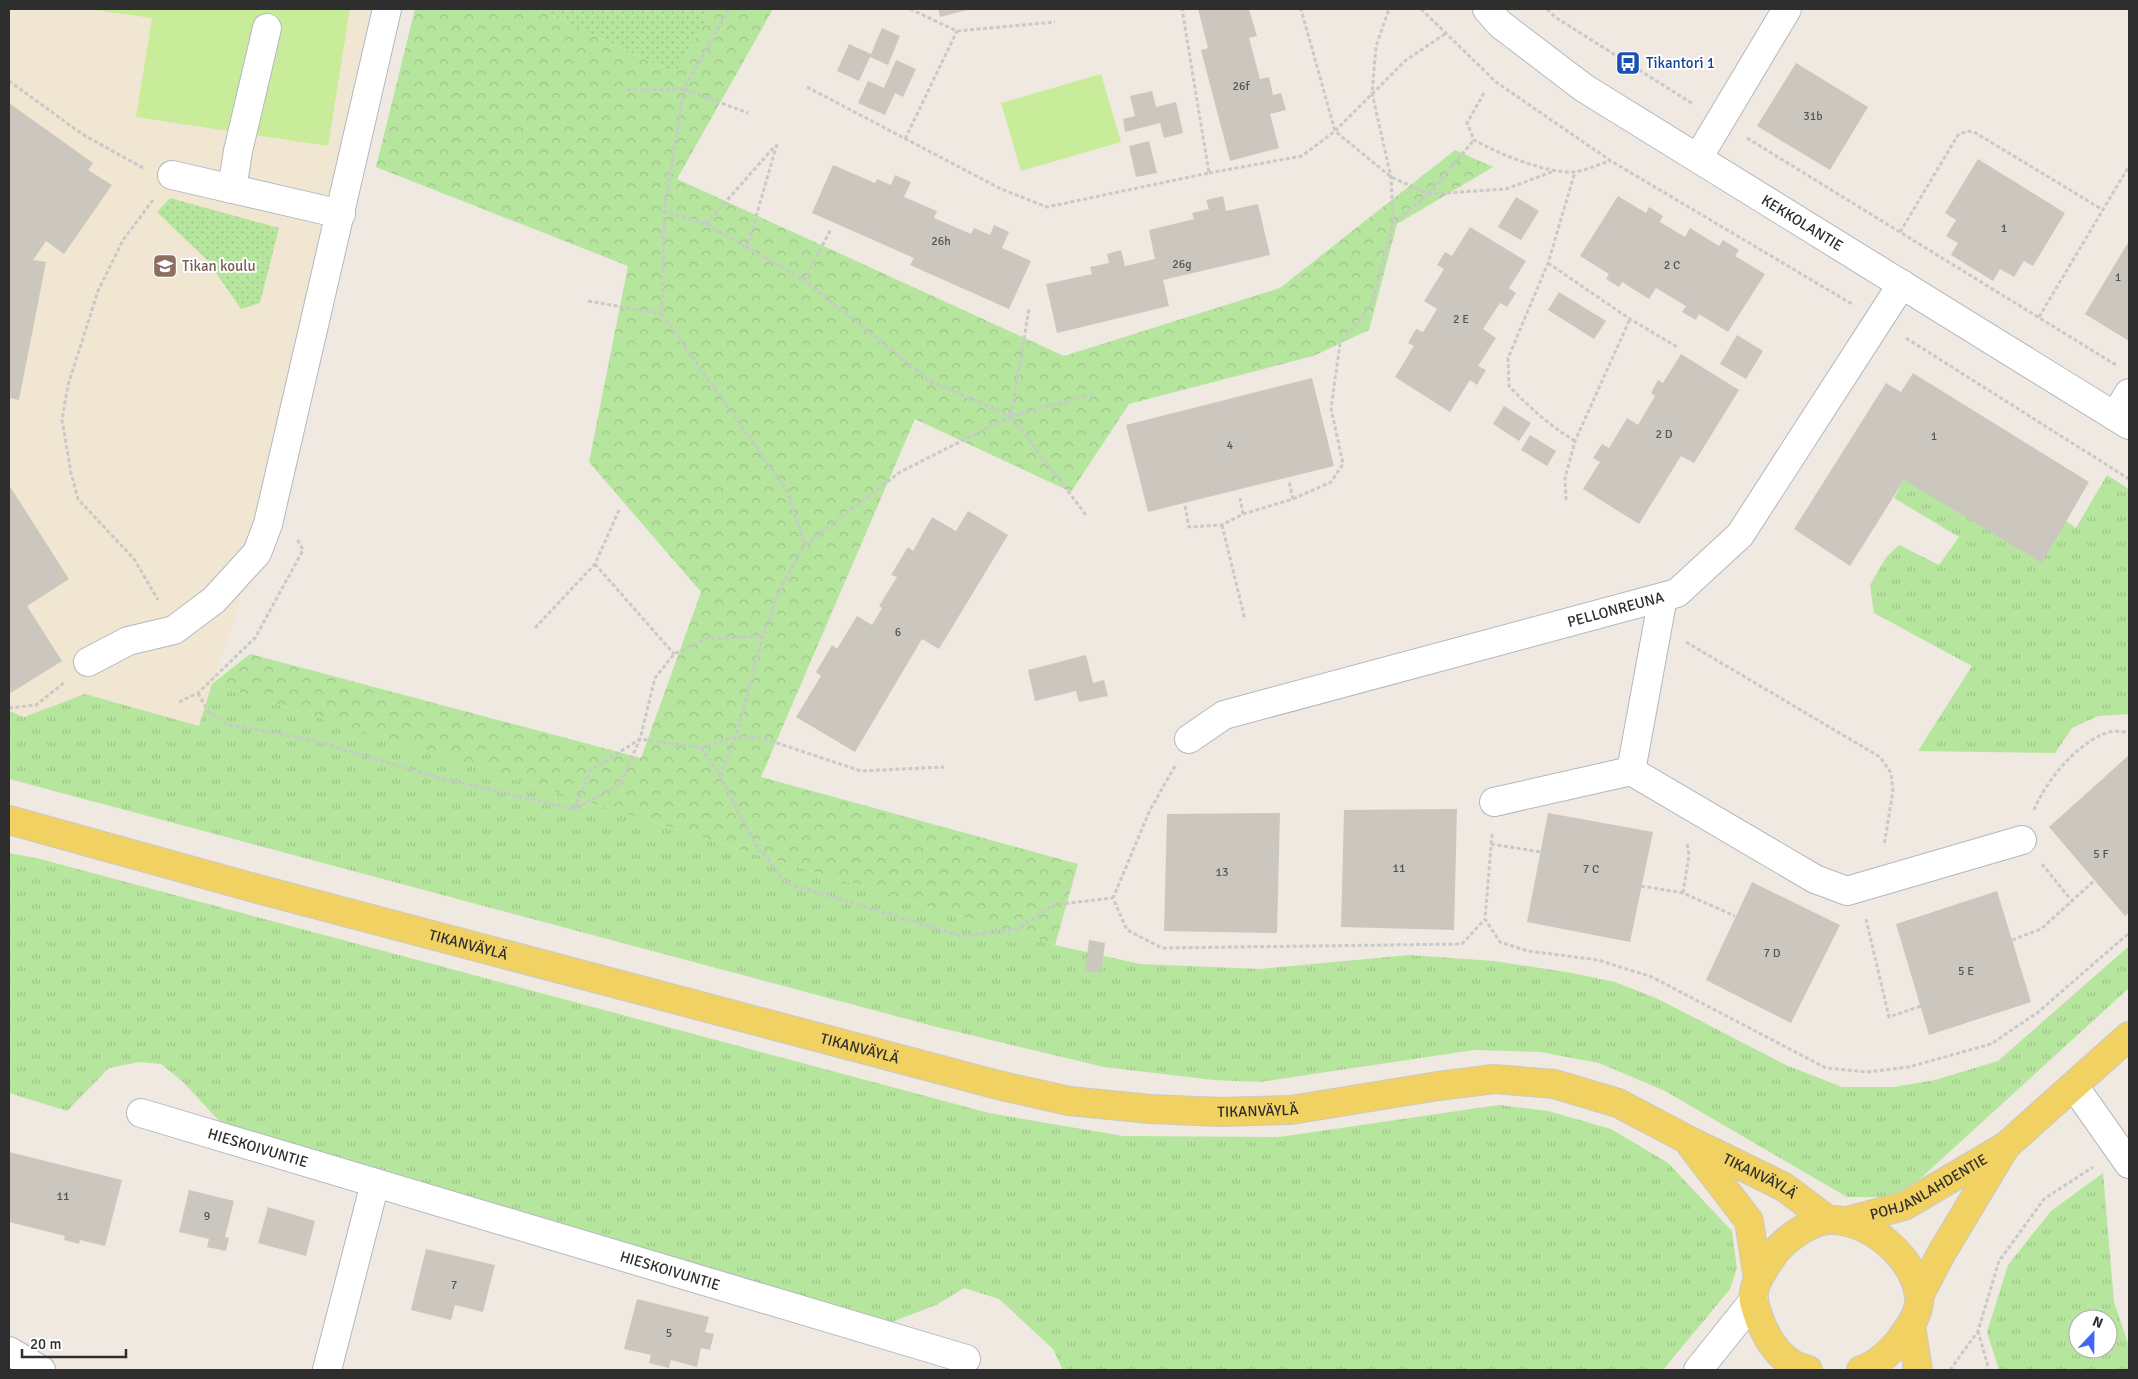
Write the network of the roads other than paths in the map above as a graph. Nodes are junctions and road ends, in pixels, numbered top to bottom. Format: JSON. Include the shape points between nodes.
{"nodes":[{"id":1,"x":387,"y":9,"type":"edge"},
{"id":2,"x":1487,"y":9,"type":"edge"},
{"id":3,"x":1787,"y":9,"type":"edge"},
{"id":4,"x":267,"y":28,"type":"dead end"},
{"id":5,"x":1698,"y":158,"type":"junction"},
{"id":6,"x":172,"y":175,"type":"road end"},
{"id":7,"x":232,"y":189,"type":"junction"},
{"id":8,"x":341,"y":214,"type":"junction"},
{"id":9,"x":1902,"y":284,"type":"junction"},
{"id":10,"x":2129,"y":393,"type":"edge"},
{"id":11,"x":2122,"y":421,"type":"edge"},
{"id":12,"x":1663,"y":597,"type":"junction"},
{"id":13,"x":88,"y":662,"type":"road end"},
{"id":14,"x":1189,"y":739,"type":"road end"},
{"id":15,"x":1630,"y":771,"type":"junction"},
{"id":16,"x":1494,"y":802,"type":"road end"},
{"id":17,"x":9,"y":820,"type":"edge"},
{"id":18,"x":9,"y":824,"type":"edge"},
{"id":19,"x":38,"y":828,"type":"junction"},
{"id":20,"x":2022,"y":840,"type":"road end"},
{"id":21,"x":2129,"y":1036,"type":"edge"},
{"id":22,"x":2074,"y":1086,"type":"junction"},
{"id":23,"x":140,"y":1113,"type":"dead end"},
{"id":24,"x":1688,"y":1140,"type":"junction"},
{"id":25,"x":2006,"y":1146,"type":"junction"},
{"id":26,"x":2124,"y":1157,"type":"edge"},
{"id":27,"x":375,"y":1183,"type":"junction"},
{"id":28,"x":1837,"y":1220,"type":"junction"},
{"id":29,"x":1756,"y":1290,"type":"junction"},
{"id":30,"x":1919,"y":1296,"type":"junction"},
{"id":31,"x":1910,"y":1326,"type":"junction"},
{"id":32,"x":9,"y":1351,"type":"edge"},
{"id":33,"x":966,"y":1359,"type":"dead end"},
{"id":34,"x":1802,"y":1369,"type":"edge"},
{"id":35,"x":41,"y":1370,"type":"edge"},
{"id":36,"x":327,"y":1370,"type":"edge"},
{"id":37,"x":1698,"y":1370,"type":"edge"},
{"id":38,"x":1861,"y":1370,"type":"edge"},
{"id":39,"x":1918,"y":1370,"type":"edge"}],
"edges":[{"from":1,"to":8,"type":"street"},
{"from":2,"to":5,"type":"street","name":"KEKKOLANTIE","via":[[1500,24],[1584,88]]},
{"from":3,"to":5,"type":"street"},
{"from":4,"to":7,"type":"street"},
{"from":5,"to":9,"type":"street","name":"KEKKOLANTIE"},
{"from":6,"to":7,"type":"street"},
{"from":7,"to":8,"type":"street"},
{"from":8,"to":13,"type":"street","via":[[268,524],[256,553],[214,600],[174,630],[128,641]]},
{"from":9,"to":11,"type":"street","name":"KEKKOLANTIE"},
{"from":9,"to":12,"type":"street","name":"PELLONREUNA","via":[[1740,535],[1677,593]]},
{"from":10,"to":11,"type":"street"},
{"from":12,"to":14,"type":"street","name":"PELLONREUNA","via":[[1224,715]]},
{"from":12,"to":15,"type":"street"},
{"from":15,"to":16,"type":"street"},
{"from":15,"to":20,"type":"street","via":[[1815,879],[1847,891]]},
{"from":17,"to":19,"type":"main road","name":"TIKANVÄYLÄ"},
{"from":18,"to":19,"type":"main road","name":"TIKANVÄYLÄ"},
{"from":19,"to":24,"type":"main road","name":"TIKANVÄYLÄ","via":[[277,894],[1069,1101],[1150,1110],[1290,1110],[1494,1079],[1554,1084],[1618,1103]]},
{"from":21,"to":22,"type":"main road","name":"POHJANLAHDENTIE"},
{"from":22,"to":25,"type":"main road","name":"POHJANLAHDENTIE"},
{"from":22,"to":26,"type":"street"},
{"from":23,"to":27,"type":"street","name":"HIESKOIVUNTIE"},
{"from":24,"to":28,"type":"main road","name":"TIKANVÄYLÄ","via":[[1784,1187]]},
{"from":24,"to":29,"type":"main road","name":"TIKANVÄYLÄ","via":[[1749,1221]]},
{"from":25,"to":28,"type":"main road","name":"POHJANLAHDENTIE","via":[[1904,1206]]},
{"from":25,"to":30,"type":"main road","name":"POHJANLAHDENTIE"},
{"from":27,"to":33,"type":"street","name":"HIESKOIVUNTIE"},
{"from":27,"to":36,"type":"street"},
{"from":28,"to":29,"type":"main road","name":"POHJANLAHDENTIE","via":[[1797,1231],[1778,1248]]},
{"from":28,"to":30,"type":"main road","name":"TIKANVÄYLÄ","via":[[1883,1239],[1896,1251],[1905,1262]]},
{"from":29,"to":34,"type":"main road","name":"TIKANVÄYLÄ","via":[[1762,1324],[1771,1344]]},
{"from":29,"to":37,"type":"street"},
{"from":30,"to":31,"type":"main road","name":"POHJANLAHDENTIE"},
{"from":31,"to":38,"type":"main road","via":[[1885,1356]]},
{"from":31,"to":39,"type":"main road"},
{"from":32,"to":35,"type":"street"}]}
